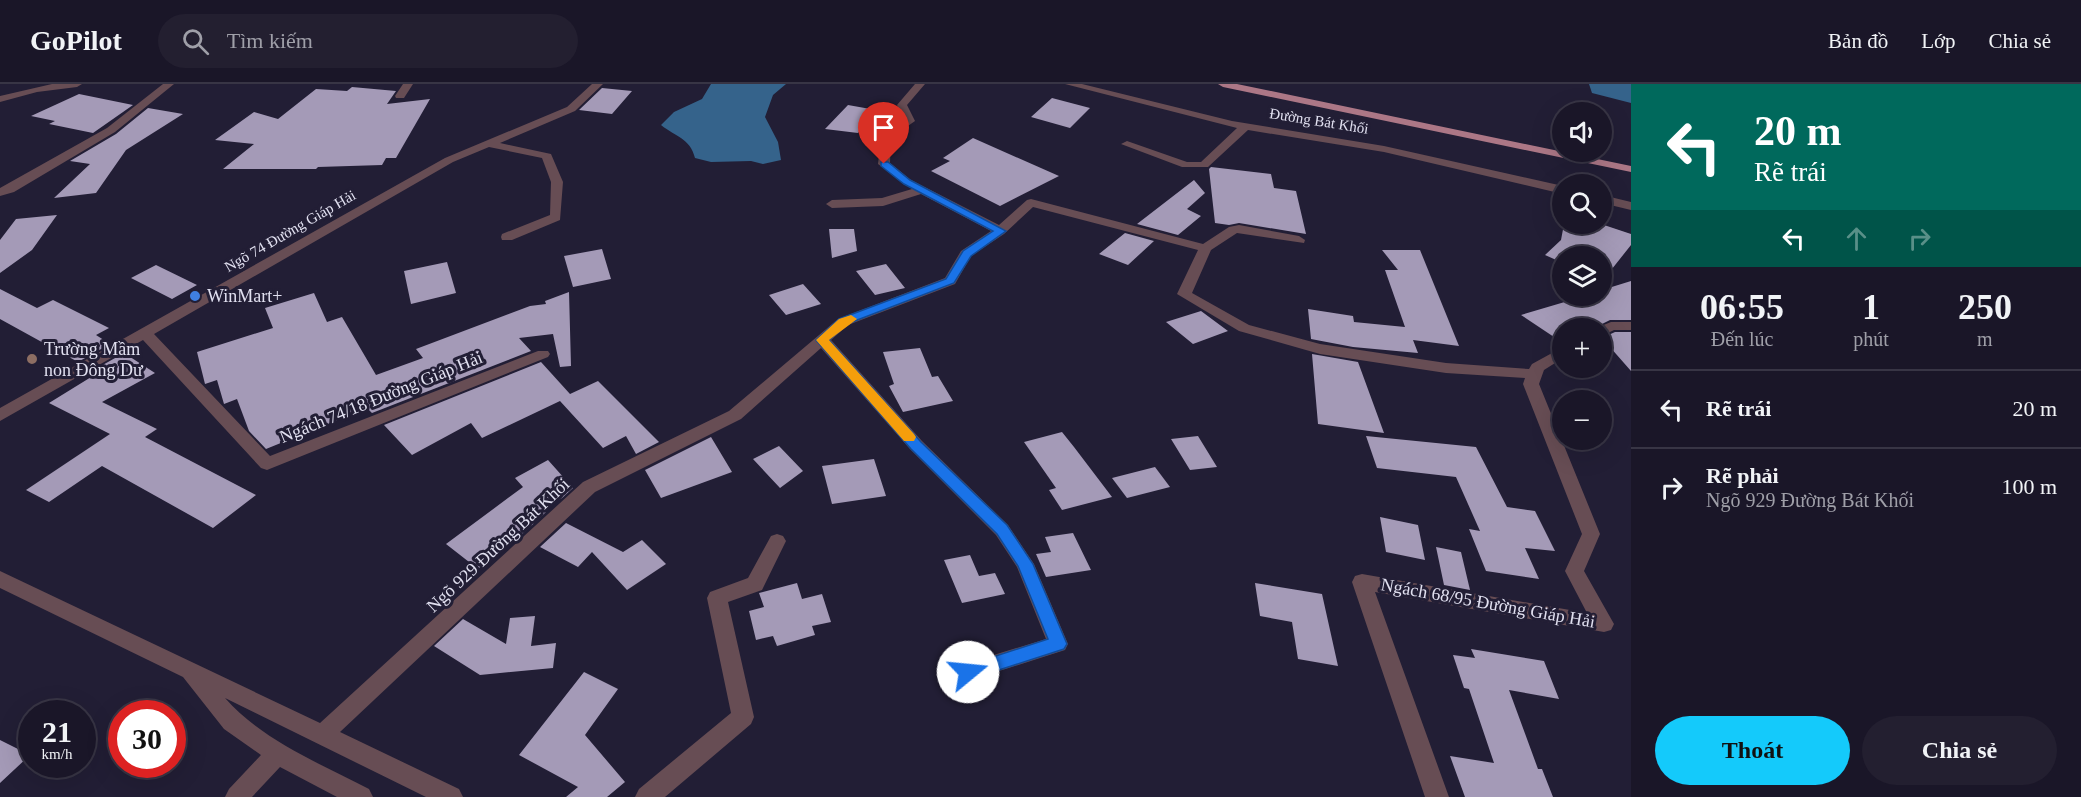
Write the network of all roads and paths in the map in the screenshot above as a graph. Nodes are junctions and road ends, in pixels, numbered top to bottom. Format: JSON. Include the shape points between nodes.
{"nodes":[{"id":1,"x":76,"y":84,"type":"edge"},
{"id":2,"x":169,"y":84,"type":"edge"},
{"id":3,"x":408,"y":84,"type":"edge"},
{"id":4,"x":598,"y":84,"type":"edge"},
{"id":5,"x":920,"y":84,"type":"edge"},
{"id":6,"x":1070,"y":84,"type":"edge"},
{"id":7,"x":1223,"y":84,"type":"edge"},
{"id":8,"x":400,"y":96,"type":"dead end"},
{"id":9,"x":0,"y":99,"type":"edge"},
{"id":10,"x":1246,"y":126,"type":"junction"},
{"id":11,"x":490,"y":144,"type":"junction"},
{"id":12,"x":1127,"y":144,"type":"dead end"},
{"id":13,"x":1552,"y":153,"type":"edge"},
{"id":14,"x":1588,"y":162,"type":"edge"},
{"id":15,"x":1597,"y":162,"type":"edge"},
{"id":16,"x":1631,"y":169,"type":"edge"},
{"id":17,"x":1631,"y":176,"type":"edge"},
{"id":18,"x":1552,"y":187,"type":"edge"},
{"id":19,"x":921,"y":190,"type":"junction"},
{"id":20,"x":0,"y":192,"type":"edge"},
{"id":21,"x":1612,"y":201,"type":"edge"},
{"id":22,"x":832,"y":204,"type":"dead end"},
{"id":23,"x":1631,"y":206,"type":"edge"},
{"id":24,"x":1000,"y":231,"type":"junction"},
{"id":25,"x":507,"y":237,"type":"dead end"},
{"id":26,"x":1299,"y":240,"type":"dead end"},
{"id":27,"x":1205,"y":248,"type":"junction"},
{"id":28,"x":1612,"y":326,"type":"edge"},
{"id":29,"x":1631,"y":326,"type":"edge"},
{"id":30,"x":145,"y":333,"type":"junction"},
{"id":31,"x":822,"y":340,"type":"junction"},
{"id":32,"x":543,"y":354,"type":"dead end"},
{"id":33,"x":1552,"y":358,"type":"edge"},
{"id":34,"x":1534,"y":374,"type":"junction"},
{"id":35,"x":0,"y":415,"type":"edge"},
{"id":36,"x":777,"y":542,"type":"dead end"},
{"id":37,"x":0,"y":579,"type":"edge"},
{"id":38,"x":188,"y":670,"type":"junction"},
{"id":39,"x":968,"y":672,"type":"dead end"},
{"id":40,"x":322,"y":735,"type":"junction"},
{"id":41,"x":277,"y":754,"type":"junction"},
{"id":42,"x":237,"y":797,"type":"edge"},
{"id":43,"x":361,"y":797,"type":"edge"},
{"id":44,"x":451,"y":797,"type":"edge"},
{"id":45,"x":647,"y":797,"type":"edge"},
{"id":46,"x":1437,"y":797,"type":"edge"}],
"edges":[{"from":1,"to":9,"type":"street"},
{"from":2,"to":20,"type":"street","via":[[111,130]]},
{"from":3,"to":8,"type":"street"},
{"from":4,"to":11,"type":"street","name":"Ngõ 74 Đường Giáp Hải","via":[[571,109]]},
{"from":5,"to":19,"type":"street","via":[[902,105],[910,121],[886,136],[884,164]]},
{"from":6,"to":10,"type":"street","name":"Đường Bát Khối"},
{"from":7,"to":13,"type":"main road"},
{"from":10,"to":12,"type":"street","via":[[1204,165],[1186,165]]},
{"from":10,"to":18,"type":"street","name":"Đường Bát Khối","via":[[1384,149]]},
{"from":11,"to":25,"type":"street","via":[[547,156],[557,182],[556,217]]},
{"from":11,"to":30,"type":"street","name":"Ngõ 74 Đường Giáp Hải","via":[[449,160]]},
{"from":14,"to":17,"type":"main road"},
{"from":15,"to":16,"type":"main road"},
{"from":19,"to":22,"type":"street","via":[[883,202]]},
{"from":19,"to":24,"type":"street"},
{"from":21,"to":23,"type":"street"},
{"from":24,"to":27,"type":"street","name":"Ngõ 929 Đường Bát Khối","via":[[1031,203]]},
{"from":24,"to":31,"type":"street","name":"Ngõ 929 Đường Bát Khối","via":[[966,254],[950,281],[843,322]]},
{"from":26,"to":27,"type":"street","via":[[1239,229]]},
{"from":27,"to":34,"type":"street","via":[[1184,294],[1244,328],[1320,349],[1446,368]]},
{"from":28,"to":29,"type":"street"},
{"from":30,"to":32,"type":"street","name":"Ngách 74/18 Đường Giáp Hải","via":[[267,464]]},
{"from":30,"to":35,"type":"street","name":"Ngõ 74 Đường Giáp Hải"},
{"from":31,"to":39,"type":"street","via":[[916,445],[1002,530],[1025,564],[1058,644]]},
{"from":31,"to":40,"type":"street","name":"Ngõ 929 Đường Bát Khối","via":[[735,415],[588,487]]},
{"from":33,"to":34,"type":"street","via":[[1537,367]]},
{"from":34,"to":46,"type":"street","name":"Ngách 68/95 Đường Giáp Hải","via":[[1531,384],[1591,534],[1574,572],[1604,624],[1362,582]]},
{"from":36,"to":45,"type":"street","via":[[755,584],[717,598],[743,717]]},
{"from":37,"to":38,"type":"street"},
{"from":38,"to":40,"type":"street"},
{"from":38,"to":41,"type":"street","via":[[232,722]]},
{"from":40,"to":44,"type":"street"},
{"from":41,"to":42,"type":"street"},
{"from":41,"to":43,"type":"street"}]}
